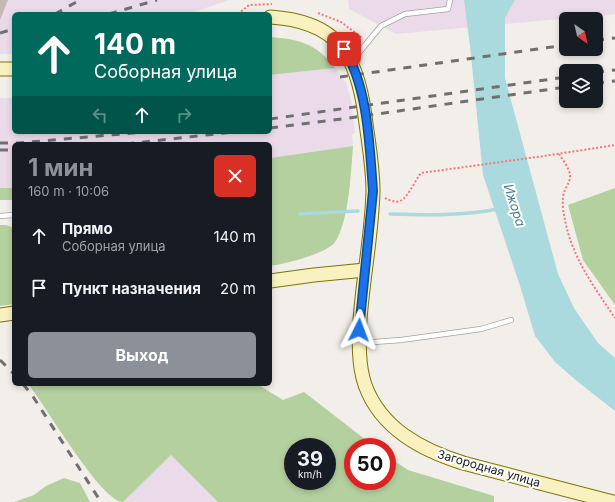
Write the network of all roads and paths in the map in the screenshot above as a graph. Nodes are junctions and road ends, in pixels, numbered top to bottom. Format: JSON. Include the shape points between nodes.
{"nodes":[{"id":1,"x":450,"y":0,"type":"edge"},
{"id":2,"x":272,"y":16,"type":"edge"},
{"id":3,"x":352,"y":61,"type":"junction"},
{"id":4,"x":0,"y":69,"type":"edge"},
{"id":5,"x":12,"y":69,"type":"edge"},
{"id":6,"x":615,"y":145,"type":"edge"},
{"id":7,"x":559,"y":154,"type":"junction"},
{"id":8,"x":384,"y":198,"type":"dead end"},
{"id":9,"x":12,"y":215,"type":"edge"},
{"id":10,"x":0,"y":216,"type":"edge"},
{"id":11,"x":365,"y":270,"type":"junction"},
{"id":12,"x":272,"y":281,"type":"edge"},
{"id":13,"x":12,"y":313,"type":"edge"},
{"id":14,"x":0,"y":315,"type":"edge"},
{"id":15,"x":615,"y":318,"type":"edge"},
{"id":16,"x":511,"y":320,"type":"dead end"},
{"id":17,"x":359,"y":343,"type":"junction"},
{"id":18,"x":613,"y":502,"type":"edge"}],
"edges":[{"from":1,"to":3,"type":"lane","via":[[448,9],[405,14],[382,26]]},
{"from":2,"to":3,"type":"main road","name":"Загородная улица","via":[[301,22],[319,29],[333,37]]},
{"from":3,"to":11,"type":"main road","name":"Загородная улица","via":[[363,98],[373,191]]},
{"from":4,"to":5,"type":"main road"},
{"from":6,"to":7,"type":"path"},
{"from":7,"to":8,"type":"path","via":[[420,173],[405,198],[400,201]]},
{"from":7,"to":15,"type":"path","via":[[570,174],[570,182],[564,191],[562,204],[571,240],[578,260]]},
{"from":9,"to":10,"type":"lane"},
{"from":11,"to":12,"type":"main road"},
{"from":11,"to":17,"type":"main road","name":"Загородная улица"},
{"from":13,"to":14,"type":"main road"},
{"from":16,"to":17,"type":"lane","via":[[480,329]]},
{"from":17,"to":18,"type":"main road","name":"Загородная улица","via":[[361,370],[370,396],[390,425],[411,440],[442,457],[463,464]]}]}
